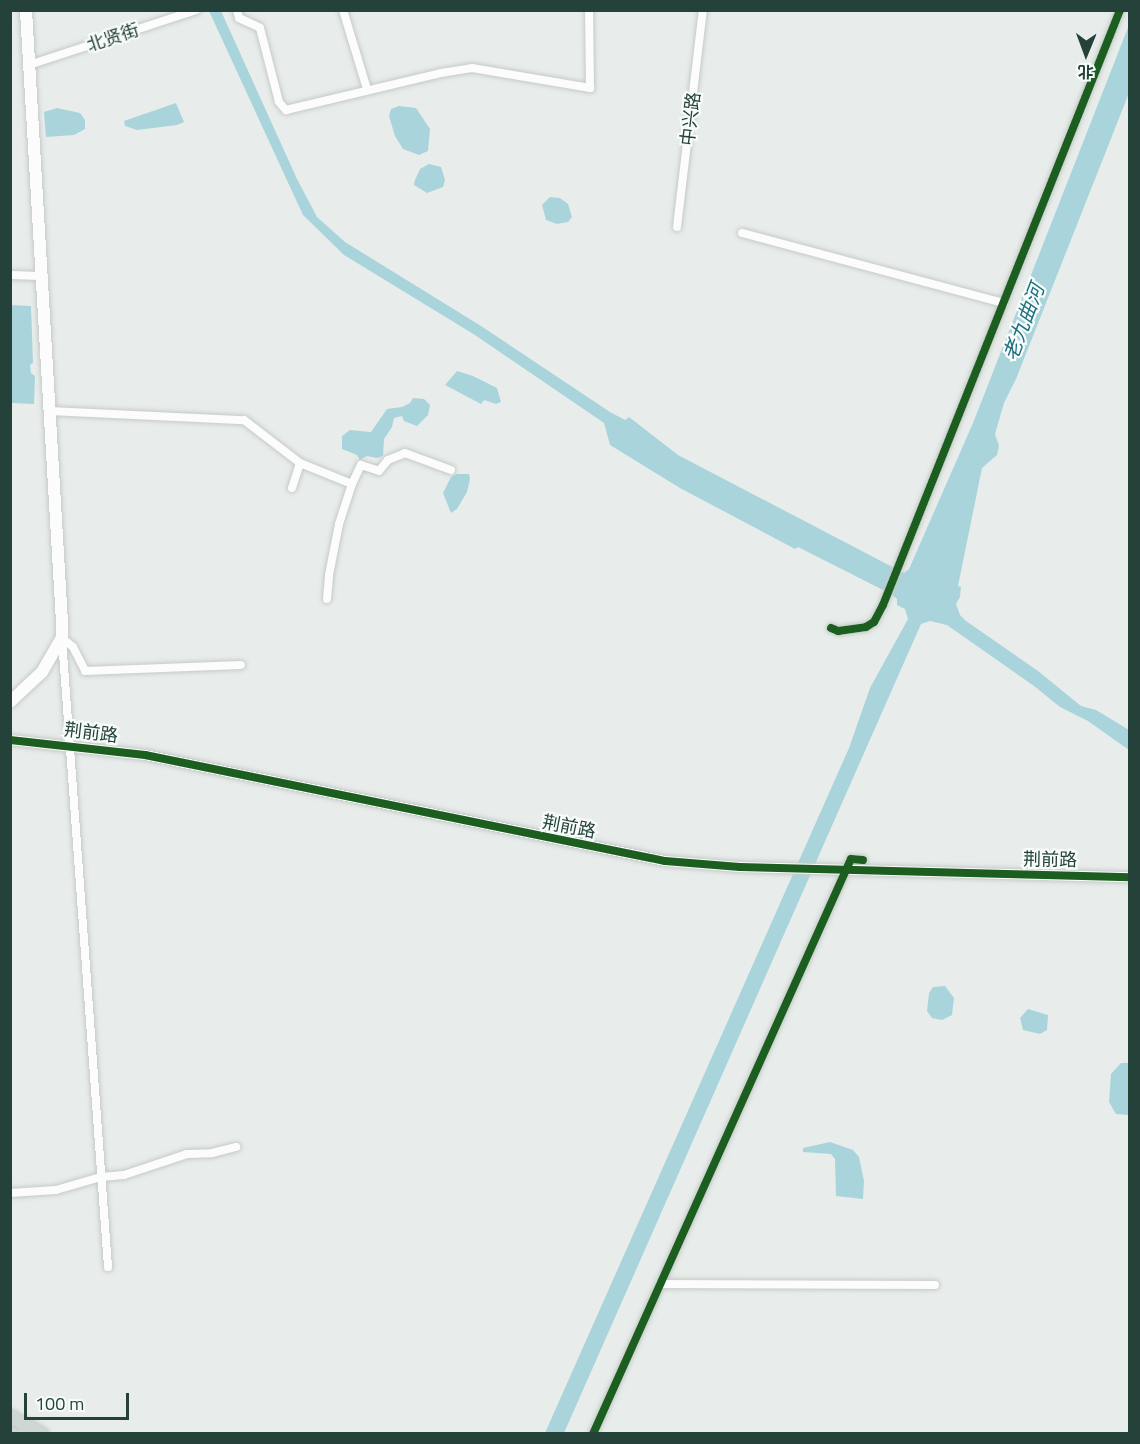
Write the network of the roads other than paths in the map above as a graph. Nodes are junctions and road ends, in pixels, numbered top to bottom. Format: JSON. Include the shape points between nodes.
{"nodes":[{"id":1,"x":26,"y":10,"type":"edge"},
{"id":2,"x":196,"y":10,"type":"edge"},
{"id":3,"x":237,"y":10,"type":"edge"},
{"id":4,"x":343,"y":10,"type":"edge"},
{"id":5,"x":589,"y":10,"type":"edge"},
{"id":6,"x":704,"y":10,"type":"edge"},
{"id":7,"x":1120,"y":10,"type":"edge"},
{"id":8,"x":29,"y":65,"type":"junction"},
{"id":9,"x":367,"y":89,"type":"junction"},
{"id":10,"x":677,"y":227,"type":"dead end"},
{"id":11,"x":742,"y":233,"type":"dead end"},
{"id":12,"x":10,"y":275,"type":"edge"},
{"id":13,"x":41,"y":276,"type":"junction"},
{"id":14,"x":1004,"y":303,"type":"junction"},
{"id":15,"x":50,"y":411,"type":"junction"},
{"id":16,"x":300,"y":463,"type":"junction"},
{"id":17,"x":451,"y":470,"type":"dead end"},
{"id":18,"x":352,"y":484,"type":"junction"},
{"id":19,"x":292,"y":488,"type":"dead end"},
{"id":20,"x":327,"y":599,"type":"dead end"},
{"id":21,"x":831,"y":628,"type":"dead end"},
{"id":22,"x":62,"y":638,"type":"junction"},
{"id":23,"x":241,"y":665,"type":"dead end"},
{"id":24,"x":10,"y":702,"type":"edge"},
{"id":25,"x":10,"y":740,"type":"edge"},
{"id":26,"x":70,"y":746,"type":"junction"},
{"id":27,"x":863,"y":860,"type":"dead end"},
{"id":28,"x":846,"y":870,"type":"junction"},
{"id":29,"x":1130,"y":877,"type":"edge"},
{"id":30,"x":236,"y":1147,"type":"dead end"},
{"id":31,"x":101,"y":1177,"type":"junction"},
{"id":32,"x":10,"y":1193,"type":"edge"},
{"id":33,"x":108,"y":1267,"type":"dead end"},
{"id":34,"x":660,"y":1284,"type":"junction"},
{"id":35,"x":935,"y":1285,"type":"dead end"},
{"id":36,"x":10,"y":1416,"type":"edge"},
{"id":37,"x":42,"y":1434,"type":"edge"},
{"id":38,"x":593,"y":1434,"type":"edge"}],
"edges":[{"from":1,"to":8,"type":"main road"},
{"from":2,"to":8,"type":"street","name":"北贤街"},
{"from":3,"to":9,"type":"street","via":[[239,18],[260,28],[279,102],[286,110]]},
{"from":4,"to":9,"type":"street"},
{"from":5,"to":9,"type":"street","via":[[590,88],[472,68]]},
{"from":6,"to":10,"type":"street","name":"中兴路"},
{"from":7,"to":14,"type":"street"},
{"from":8,"to":13,"type":"main road"},
{"from":11,"to":14,"type":"street"},
{"from":12,"to":13,"type":"street"},
{"from":13,"to":15,"type":"main road"},
{"from":14,"to":21,"type":"street","via":[[874,622],[838,631]]},
{"from":15,"to":16,"type":"street","via":[[244,420]]},
{"from":15,"to":22,"type":"main road"},
{"from":16,"to":18,"type":"street"},
{"from":16,"to":19,"type":"street"},
{"from":17,"to":18,"type":"street","via":[[405,453],[388,460],[379,471],[361,465]]},
{"from":18,"to":20,"type":"street","via":[[341,517]]},
{"from":22,"to":23,"type":"street","via":[[73,647],[85,671]]},
{"from":22,"to":24,"type":"main road","via":[[42,672]]},
{"from":22,"to":26,"type":"street"},
{"from":25,"to":26,"type":"street","name":"荆前路"},
{"from":26,"to":28,"type":"street","name":"荆前路","via":[[144,755],[665,861]]},
{"from":26,"to":31,"type":"street"},
{"from":27,"to":28,"type":"street","via":[[851,859]]},
{"from":28,"to":29,"type":"street","name":"荆前路"},
{"from":28,"to":34,"type":"street"},
{"from":30,"to":31,"type":"street","via":[[188,1154],[124,1175]]},
{"from":31,"to":32,"type":"street","via":[[56,1190]]},
{"from":31,"to":33,"type":"street"},
{"from":34,"to":35,"type":"street"},
{"from":34,"to":38,"type":"street"},
{"from":36,"to":37,"type":"main road"}]}
